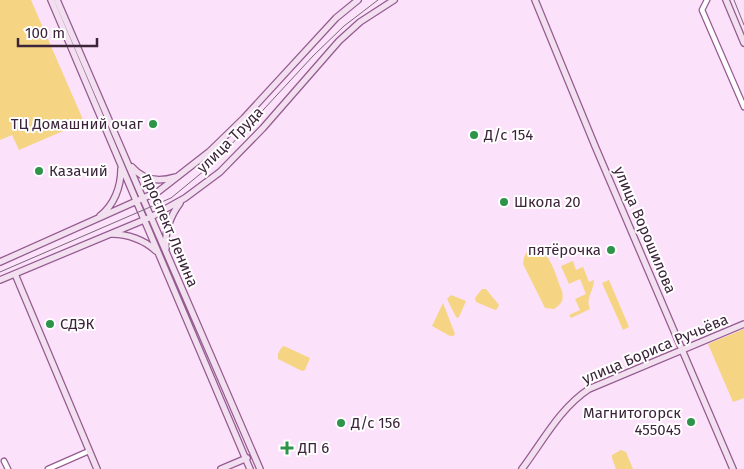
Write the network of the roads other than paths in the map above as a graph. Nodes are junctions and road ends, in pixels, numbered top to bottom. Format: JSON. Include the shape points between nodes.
{"nodes":[{"id":1,"x":51,"y":0,"type":"edge"},
{"id":2,"x":57,"y":0,"type":"edge"},
{"id":3,"x":358,"y":0,"type":"edge"},
{"id":4,"x":394,"y":0,"type":"edge"},
{"id":5,"x":535,"y":0,"type":"edge"},
{"id":6,"x":707,"y":0,"type":"edge"},
{"id":7,"x":726,"y":0,"type":"edge"},
{"id":8,"x":744,"y":43,"type":"edge"},
{"id":9,"x":744,"y":107,"type":"edge"},
{"id":10,"x":124,"y":163,"type":"junction"},
{"id":11,"x":180,"y":176,"type":"junction"},
{"id":12,"x":143,"y":199,"type":"junction"},
{"id":13,"x":181,"y":201,"type":"junction"},
{"id":14,"x":136,"y":202,"type":"junction"},
{"id":15,"x":150,"y":216,"type":"junction"},
{"id":16,"x":143,"y":219,"type":"junction"},
{"id":17,"x":95,"y":220,"type":"junction"},
{"id":18,"x":107,"y":234,"type":"junction"},
{"id":19,"x":167,"y":255,"type":"junction"},
{"id":20,"x":161,"y":259,"type":"junction"},
{"id":21,"x":0,"y":262,"type":"edge"},
{"id":22,"x":15,"y":274,"type":"junction"},
{"id":23,"x":0,"y":280,"type":"edge"},
{"id":24,"x":744,"y":324,"type":"edge"},
{"id":25,"x":682,"y":350,"type":"junction"},
{"id":26,"x":89,"y":450,"type":"junction"},
{"id":27,"x":254,"y":455,"type":"junction"},
{"id":28,"x":246,"y":458,"type":"junction"},
{"id":29,"x":4,"y":461,"type":"dead end"},
{"id":30,"x":56,"y":467,"type":"edge"},
{"id":31,"x":8,"y":469,"type":"edge"},
{"id":32,"x":48,"y":469,"type":"edge"},
{"id":33,"x":97,"y":469,"type":"edge"},
{"id":34,"x":220,"y":469,"type":"edge"},
{"id":35,"x":250,"y":469,"type":"edge"},
{"id":36,"x":260,"y":469,"type":"edge"},
{"id":37,"x":522,"y":469,"type":"edge"},
{"id":38,"x":734,"y":469,"type":"edge"}],
"edges":[{"from":1,"to":10,"type":"main road","name":"проспект Ленина"},
{"from":2,"to":10,"type":"main road","name":"проспект Ленина"},
{"from":3,"to":11,"type":"main road","name":"улица Труда","via":[[336,18],[244,118]]},
{"from":4,"to":13,"type":"main road","name":"улица Труда","via":[[360,22],[339,41],[220,172]]},
{"from":5,"to":25,"type":"main road","name":"улица Ворошилова"},
{"from":6,"to":9,"type":"street","via":[[702,10]]},
{"from":7,"to":8,"type":"main road"},
{"from":10,"to":11,"type":"main road","via":[[154,180]]},
{"from":10,"to":12,"type":"main road","name":"проспект Ленина"},
{"from":10,"to":14,"type":"main road","name":"проспект Ленина"},
{"from":10,"to":17,"type":"main road","via":[[114,199],[108,210]]},
{"from":11,"to":12,"type":"main road","name":"улица Труда"},
{"from":12,"to":14,"type":"main road","name":"улица Труда"},
{"from":12,"to":15,"type":"main road","name":"проспект Ленина"},
{"from":13,"to":15,"type":"main road","name":"улица Труда"},
{"from":13,"to":19,"type":"main road","via":[[168,225]]},
{"from":14,"to":16,"type":"main road","name":"проспект Ленина"},
{"from":14,"to":17,"type":"main road","name":"улица Труда"},
{"from":15,"to":16,"type":"main road","name":"улица Труда"},
{"from":15,"to":19,"type":"main road","name":"проспект Ленина"},
{"from":16,"to":18,"type":"main road","name":"улица Труда"},
{"from":16,"to":20,"type":"main road","name":"проспект Ленина"},
{"from":17,"to":21,"type":"main road","name":"улица Труда"},
{"from":18,"to":20,"type":"main road","via":[[133,238],[155,250]]},
{"from":18,"to":22,"type":"main road","name":"улица Труда"},
{"from":19,"to":27,"type":"main road","name":"проспект Ленина"},
{"from":20,"to":28,"type":"main road","name":"проспект Ленина"},
{"from":22,"to":23,"type":"main road","name":"улица Труда"},
{"from":22,"to":26,"type":"main road"},
{"from":24,"to":25,"type":"main road","name":"улица Бориса Ручьёва"},
{"from":25,"to":37,"type":"main road","name":"улица Бориса Ручьёва","via":[[578,396]]},
{"from":25,"to":38,"type":"main road","name":"улица Ворошилова"},
{"from":26,"to":30,"type":"street"},
{"from":26,"to":33,"type":"main road"},
{"from":27,"to":28,"type":"main road"},
{"from":27,"to":36,"type":"main road","name":"проспект Ленина"},
{"from":28,"to":34,"type":"main road"},
{"from":28,"to":35,"type":"main road","name":"проспект Ленина"},
{"from":29,"to":31,"type":"street"},
{"from":30,"to":32,"type":"street"}]}
